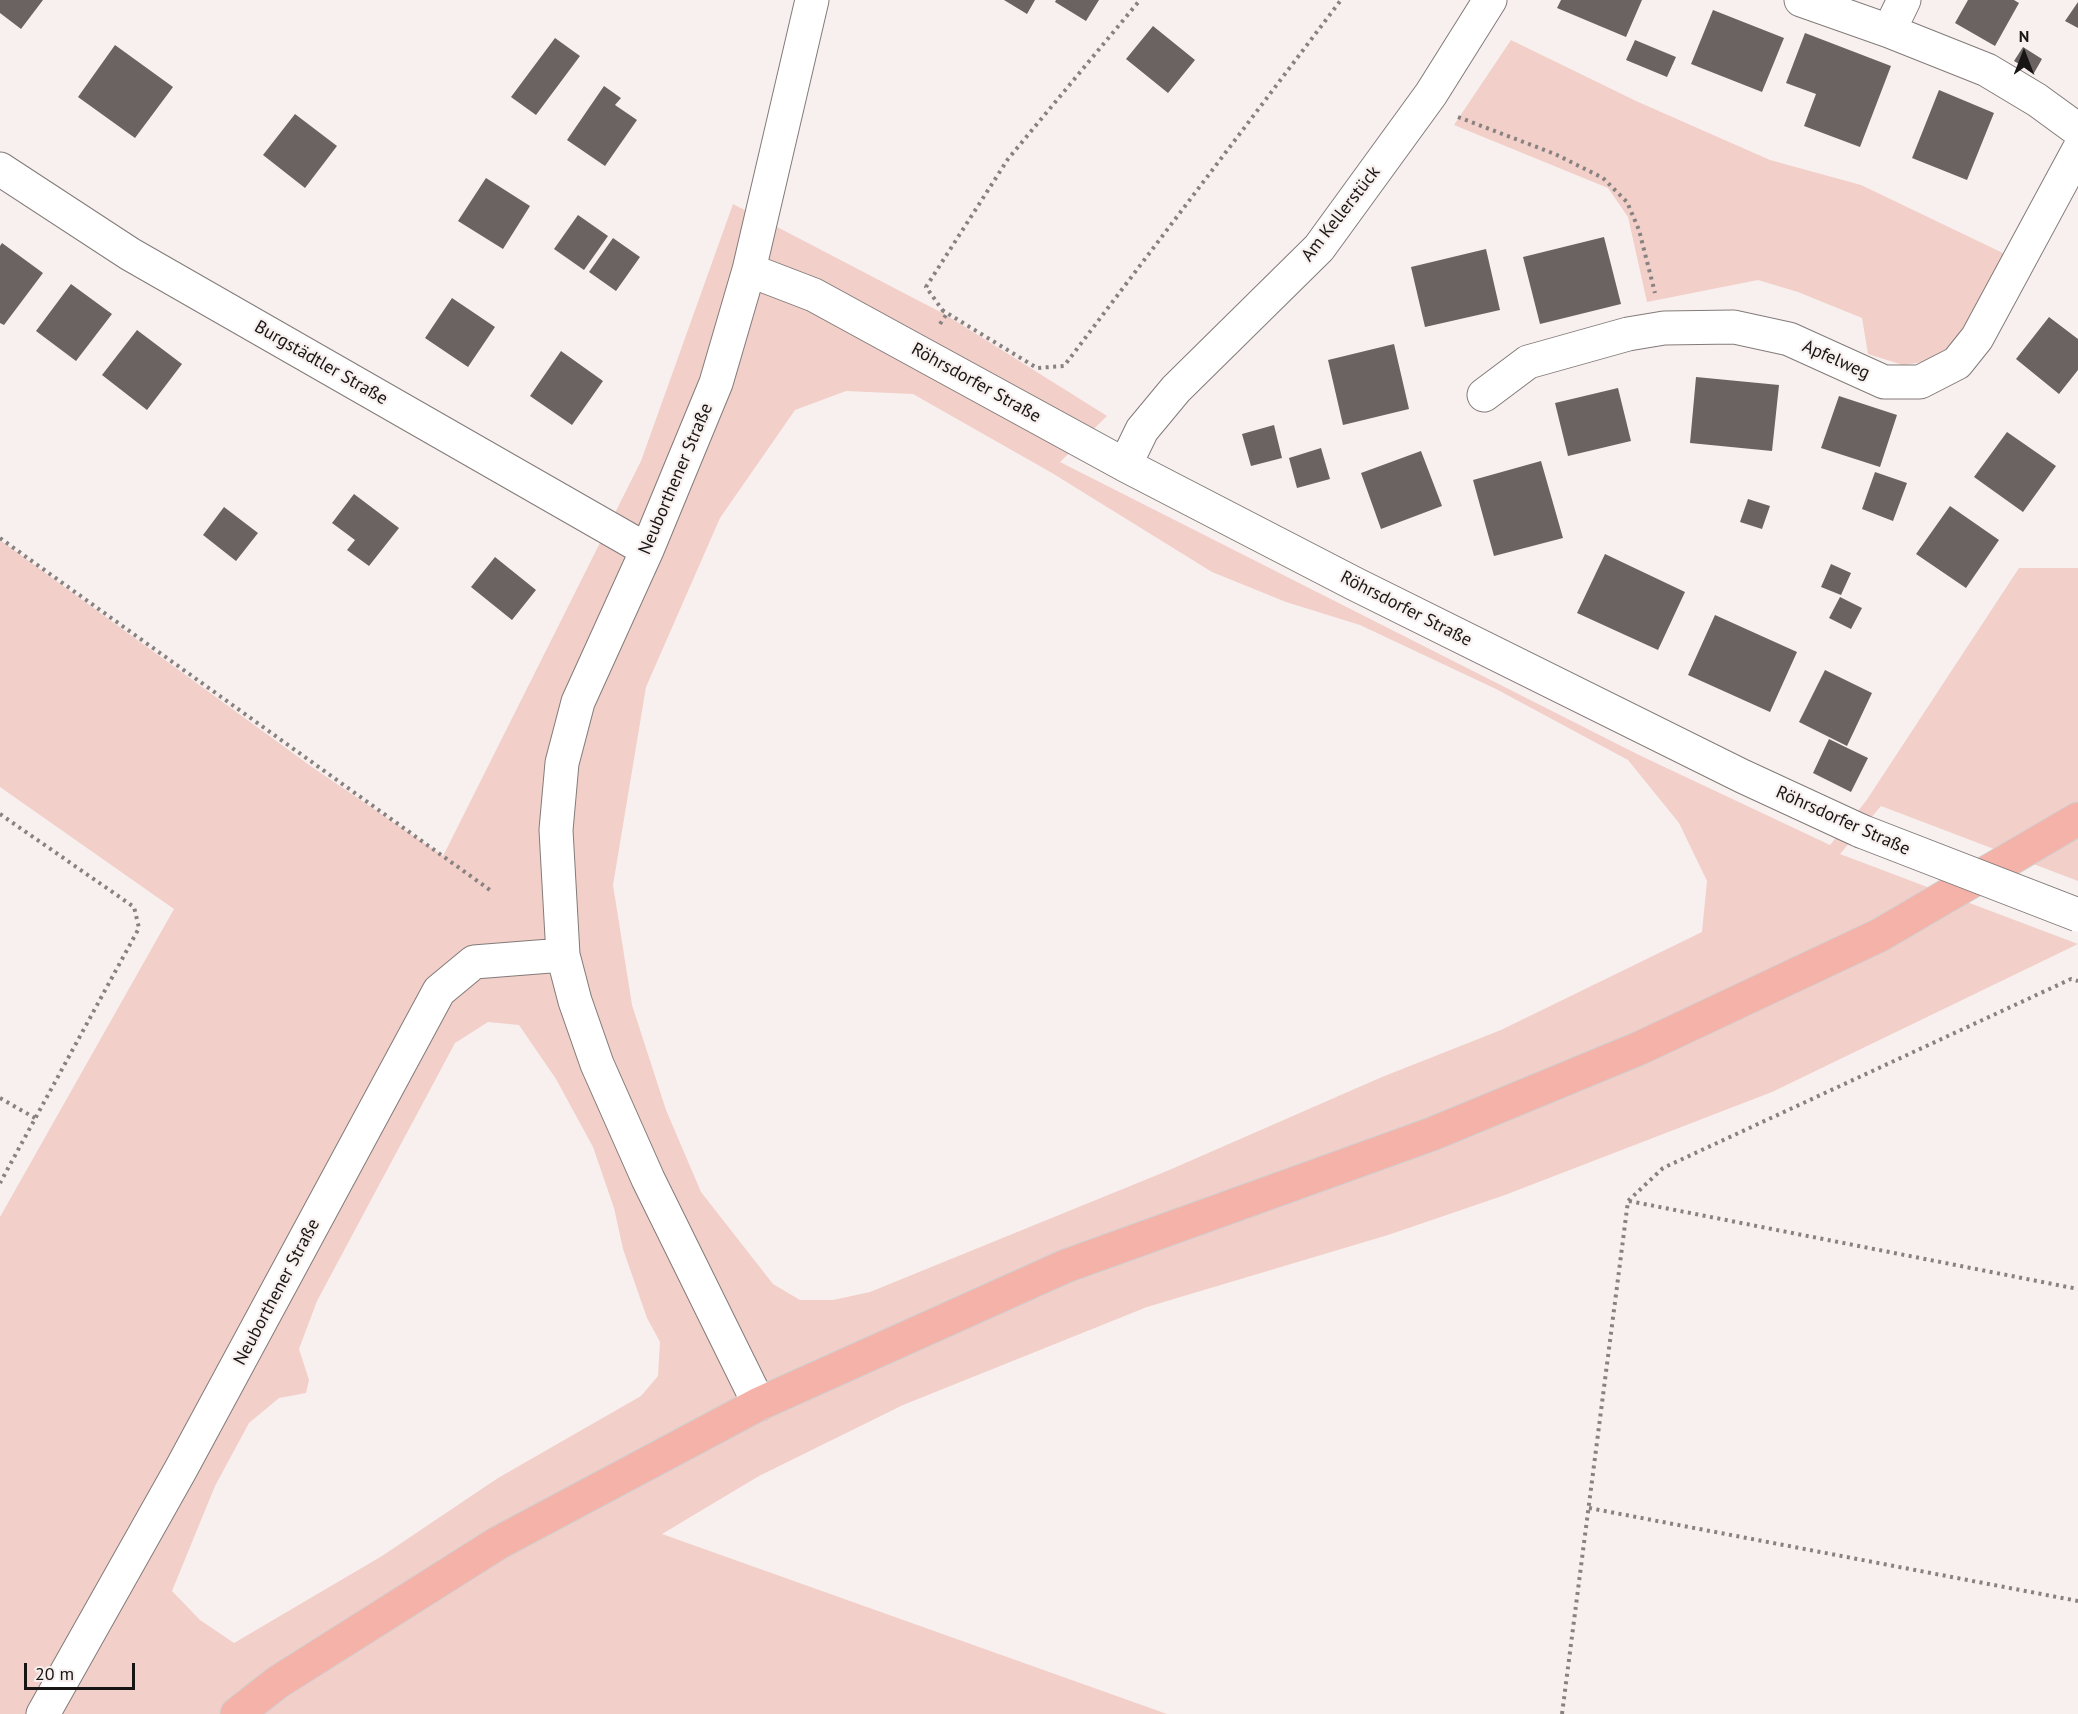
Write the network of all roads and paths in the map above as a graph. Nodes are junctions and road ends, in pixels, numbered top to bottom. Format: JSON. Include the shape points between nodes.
{"nodes":[{"id":1,"x":812,"y":0,"type":"edge"},
{"id":2,"x":1140,"y":0,"type":"edge"},
{"id":3,"x":1341,"y":0,"type":"edge"},
{"id":4,"x":1490,"y":0,"type":"edge"},
{"id":5,"x":1801,"y":0,"type":"edge"},
{"id":6,"x":1904,"y":0,"type":"edge"},
{"id":7,"x":1889,"y":31,"type":"junction"},
{"id":8,"x":1424,"y":104,"type":"junction"},
{"id":9,"x":2078,"y":130,"type":"edge"},
{"id":10,"x":2078,"y":151,"type":"edge"},
{"id":11,"x":0,"y":169,"type":"edge"},
{"id":12,"x":749,"y":270,"type":"junction"},
{"id":13,"x":942,"y":310,"type":"junction"},
{"id":14,"x":1664,"y":328,"type":"junction"},
{"id":15,"x":921,"y":353,"type":"junction"},
{"id":16,"x":1484,"y":395,"type":"dead end"},
{"id":17,"x":1125,"y":465,"type":"junction"},
{"id":18,"x":0,"y":538,"type":"edge"},
{"id":19,"x":647,"y":550,"type":"junction"},
{"id":20,"x":0,"y":814,"type":"edge"},
{"id":21,"x":2078,"y":819,"type":"edge"},
{"id":22,"x":490,"y":890,"type":"dead end"},
{"id":23,"x":2078,"y":915,"type":"edge"},
{"id":24,"x":563,"y":955,"type":"junction"},
{"id":25,"x":2078,"y":981,"type":"edge"},
{"id":26,"x":0,"y":1098,"type":"edge"},
{"id":27,"x":35,"y":1118,"type":"junction"},
{"id":28,"x":0,"y":1183,"type":"edge"},
{"id":29,"x":1628,"y":1201,"type":"junction"},
{"id":30,"x":2078,"y":1289,"type":"edge"},
{"id":31,"x":759,"y":1404,"type":"junction"},
{"id":32,"x":1589,"y":1508,"type":"junction"},
{"id":33,"x":2078,"y":1601,"type":"edge"},
{"id":34,"x":45,"y":1712,"type":"edge"},
{"id":35,"x":237,"y":1714,"type":"edge"},
{"id":36,"x":1562,"y":1714,"type":"edge"}],
"edges":[{"from":1,"to":12,"type":"street","name":"Neuborthener Straße"},
{"from":2,"to":13,"type":"path","via":[[1008,159],[926,287]]},
{"from":3,"to":13,"type":"path","via":[[1064,366],[1037,368]]},
{"from":4,"to":8,"type":"street","name":"Am Kellerstück"},
{"from":5,"to":7,"type":"street"},
{"from":6,"to":7,"type":"street"},
{"from":7,"to":9,"type":"street","via":[[1987,70]]},
{"from":8,"to":14,"type":"path","via":[[1556,153],[1604,178],[1627,202],[1639,230]]},
{"from":8,"to":17,"type":"street","name":"Am Kellerstück","via":[[1319,248],[1176,389],[1142,430]]},
{"from":10,"to":14,"type":"street","name":"Apfelweg","via":[[1977,338],[1957,363],[1920,382],[1884,382],[1789,339],[1734,327]]},
{"from":11,"to":19,"type":"street","name":"Burgstädtler Straße","via":[[130,254]]},
{"from":12,"to":15,"type":"street","name":"Röhrsdorfer Straße","via":[[814,295]]},
{"from":12,"to":19,"type":"street","name":"Neuborthener Straße","via":[[716,383]]},
{"from":13,"to":15,"type":"path","via":[[946,315]]},
{"from":14,"to":16,"type":"street","name":"Apfelweg","via":[[1528,362]]},
{"from":15,"to":17,"type":"street","name":"Röhrsdorfer Straße"},
{"from":17,"to":23,"type":"street","name":"Röhrsdorfer Straße","bridge":true,"via":[[1354,584],[1742,776],[1861,831]]},
{"from":18,"to":22,"type":"path"},
{"from":19,"to":24,"type":"street","name":"Neuborthener Straße","via":[[578,702],[562,763],[556,830]]},
{"from":20,"to":27,"type":"path","via":[[134,908],[139,928]]},
{"from":21,"to":31,"type":"main road","via":[[1880,935],[1640,1048],[1432,1134],[1066,1266]]},
{"from":24,"to":31,"type":"street","name":"Neuborthener Straße","via":[[602,1074],[648,1179]]},
{"from":24,"to":34,"type":"street","name":"Neuborthener Straße","via":[[474,962],[439,991]]},
{"from":25,"to":29,"type":"path","via":[[2071,979],[1663,1168]]},
{"from":26,"to":27,"type":"path"},
{"from":27,"to":28,"type":"path"},
{"from":29,"to":30,"type":"path"},
{"from":29,"to":32,"type":"path"},
{"from":31,"to":35,"type":"main road","via":[[498,1543],[278,1682]]},
{"from":32,"to":33,"type":"path"},
{"from":32,"to":36,"type":"path"}]}
